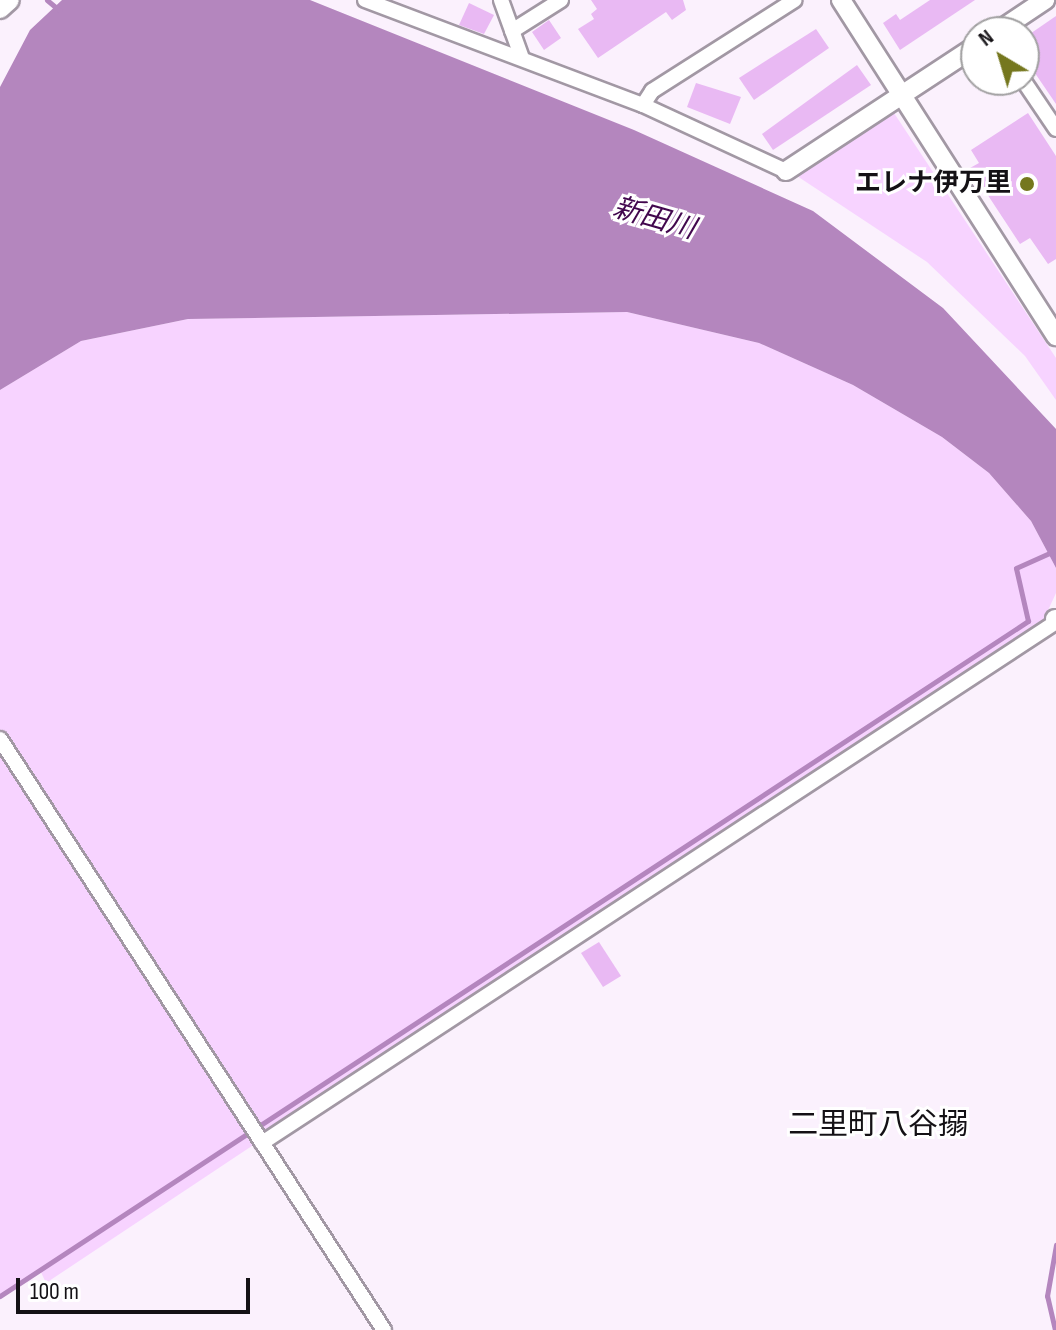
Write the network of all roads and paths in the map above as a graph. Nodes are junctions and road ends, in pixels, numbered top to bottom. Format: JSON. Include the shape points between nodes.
{"nodes":[{"id":1,"x":10,"y":0,"type":"edge"},
{"id":2,"x":365,"y":0,"type":"edge"},
{"id":3,"x":501,"y":0,"type":"edge"},
{"id":4,"x":561,"y":0,"type":"edge"},
{"id":5,"x":795,"y":0,"type":"edge"},
{"id":6,"x":841,"y":0,"type":"edge"},
{"id":7,"x":1045,"y":0,"type":"edge"},
{"id":8,"x":0,"y":9,"type":"edge"},
{"id":9,"x":1021,"y":16,"type":"edge"},
{"id":10,"x":512,"y":31,"type":"junction"},
{"id":11,"x":960,"y":56,"type":"edge"},
{"id":12,"x":522,"y":58,"type":"junction"},
{"id":13,"x":899,"y":96,"type":"junction"},
{"id":14,"x":1034,"y":96,"type":"edge"},
{"id":15,"x":643,"y":105,"type":"junction"},
{"id":16,"x":1056,"y":129,"type":"edge"},
{"id":17,"x":786,"y":171,"type":"joint"},
{"id":18,"x":1056,"y":336,"type":"edge"},
{"id":19,"x":1056,"y":620,"type":"edge"},
{"id":20,"x":0,"y":739,"type":"edge"},
{"id":21,"x":262,"y":1143,"type":"junction"},
{"id":22,"x":384,"y":1330,"type":"edge"}],
"edges":[{"from":1,"to":8,"type":"street"},
{"from":2,"to":12,"type":"street"},
{"from":3,"to":10,"type":"street"},
{"from":4,"to":10,"type":"street"},
{"from":5,"to":15,"type":"street","via":[[652,91]]},
{"from":6,"to":13,"type":"street"},
{"from":7,"to":9,"type":"street"},
{"from":10,"to":12,"type":"street"},
{"from":11,"to":13,"type":"street"},
{"from":12,"to":15,"type":"street"},
{"from":13,"to":17,"type":"street"},
{"from":13,"to":18,"type":"street"},
{"from":14,"to":16,"type":"street"},
{"from":15,"to":17,"type":"street"},
{"from":19,"to":21,"type":"street"},
{"from":20,"to":21,"type":"street"},
{"from":21,"to":22,"type":"street"}]}
